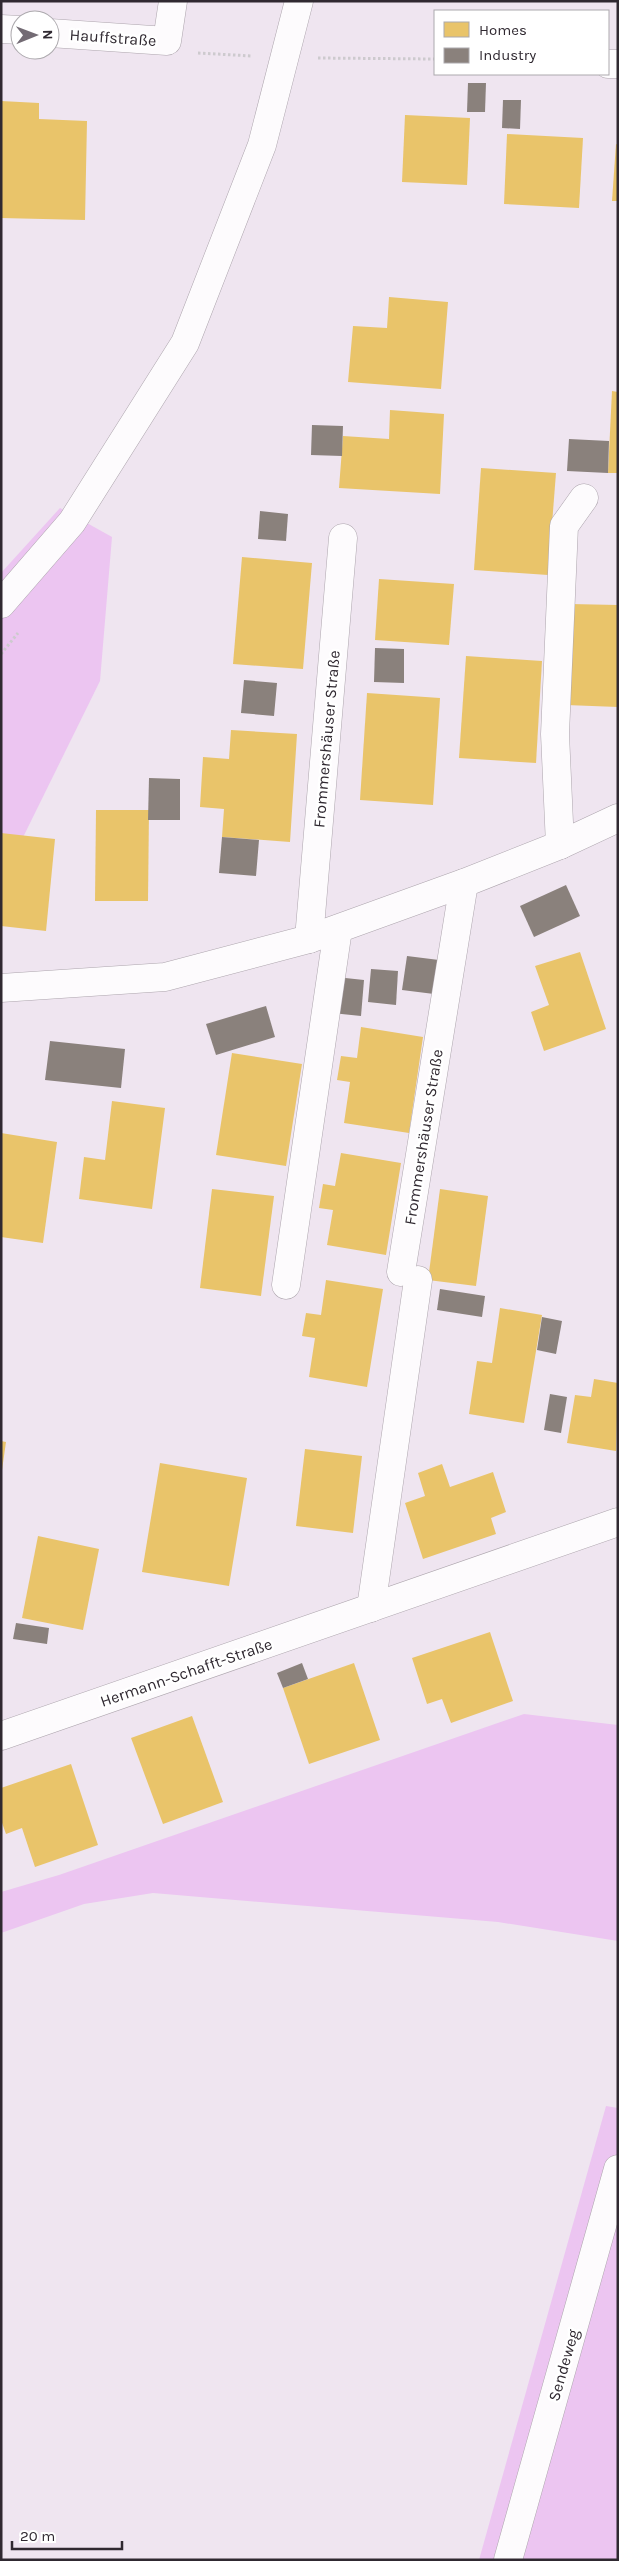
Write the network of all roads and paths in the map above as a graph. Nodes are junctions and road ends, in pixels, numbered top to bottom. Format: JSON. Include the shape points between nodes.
{"nodes":[{"id":1,"x":173,"y":1,"type":"edge"},
{"id":2,"x":299,"y":1,"type":"edge"},
{"id":3,"x":60,"y":34,"type":"edge"},
{"id":4,"x":584,"y":498,"type":"dead end"},
{"id":5,"x":343,"y":538,"type":"dead end"},
{"id":6,"x":1,"y":604,"type":"edge"},
{"id":7,"x":618,"y":818,"type":"edge"},
{"id":8,"x":560,"y":845,"type":"junction"},
{"id":9,"x":464,"y":883,"type":"junction"},
{"id":10,"x":338,"y":929,"type":"junction"},
{"id":11,"x":308,"y":939,"type":"junction"},
{"id":12,"x":1,"y":988,"type":"edge"},
{"id":13,"x":286,"y":1285,"type":"dead end"},
{"id":14,"x":618,"y":1522,"type":"edge"},
{"id":15,"x":371,"y":1608,"type":"junction"},
{"id":16,"x":1,"y":1736,"type":"edge"},
{"id":17,"x":618,"y":2169,"type":"edge"},
{"id":18,"x":508,"y":2560,"type":"edge"}],
"edges":[{"from":1,"to":3,"type":"street","name":"Hauffstraße","via":[[167,41]]},
{"from":2,"to":6,"type":"street","via":[[262,145],[186,343],[72,522]]},
{"from":4,"to":8,"type":"street","via":[[564,526],[555,734]]},
{"from":5,"to":11,"type":"street","name":"Frommershäuser Straße"},
{"from":7,"to":8,"type":"street"},
{"from":8,"to":9,"type":"street"},
{"from":9,"to":10,"type":"street"},
{"from":9,"to":15,"type":"street","name":"Frommershäuser Straße","via":[[410,1276]]},
{"from":10,"to":11,"type":"street"},
{"from":10,"to":13,"type":"street"},
{"from":11,"to":12,"type":"street","via":[[165,977]]},
{"from":14,"to":15,"type":"street","name":"Hermann-Schafft-Straße"},
{"from":15,"to":16,"type":"street","name":"Hermann-Schafft-Straße"},
{"from":17,"to":18,"type":"street","name":"Sendeweg"}]}
